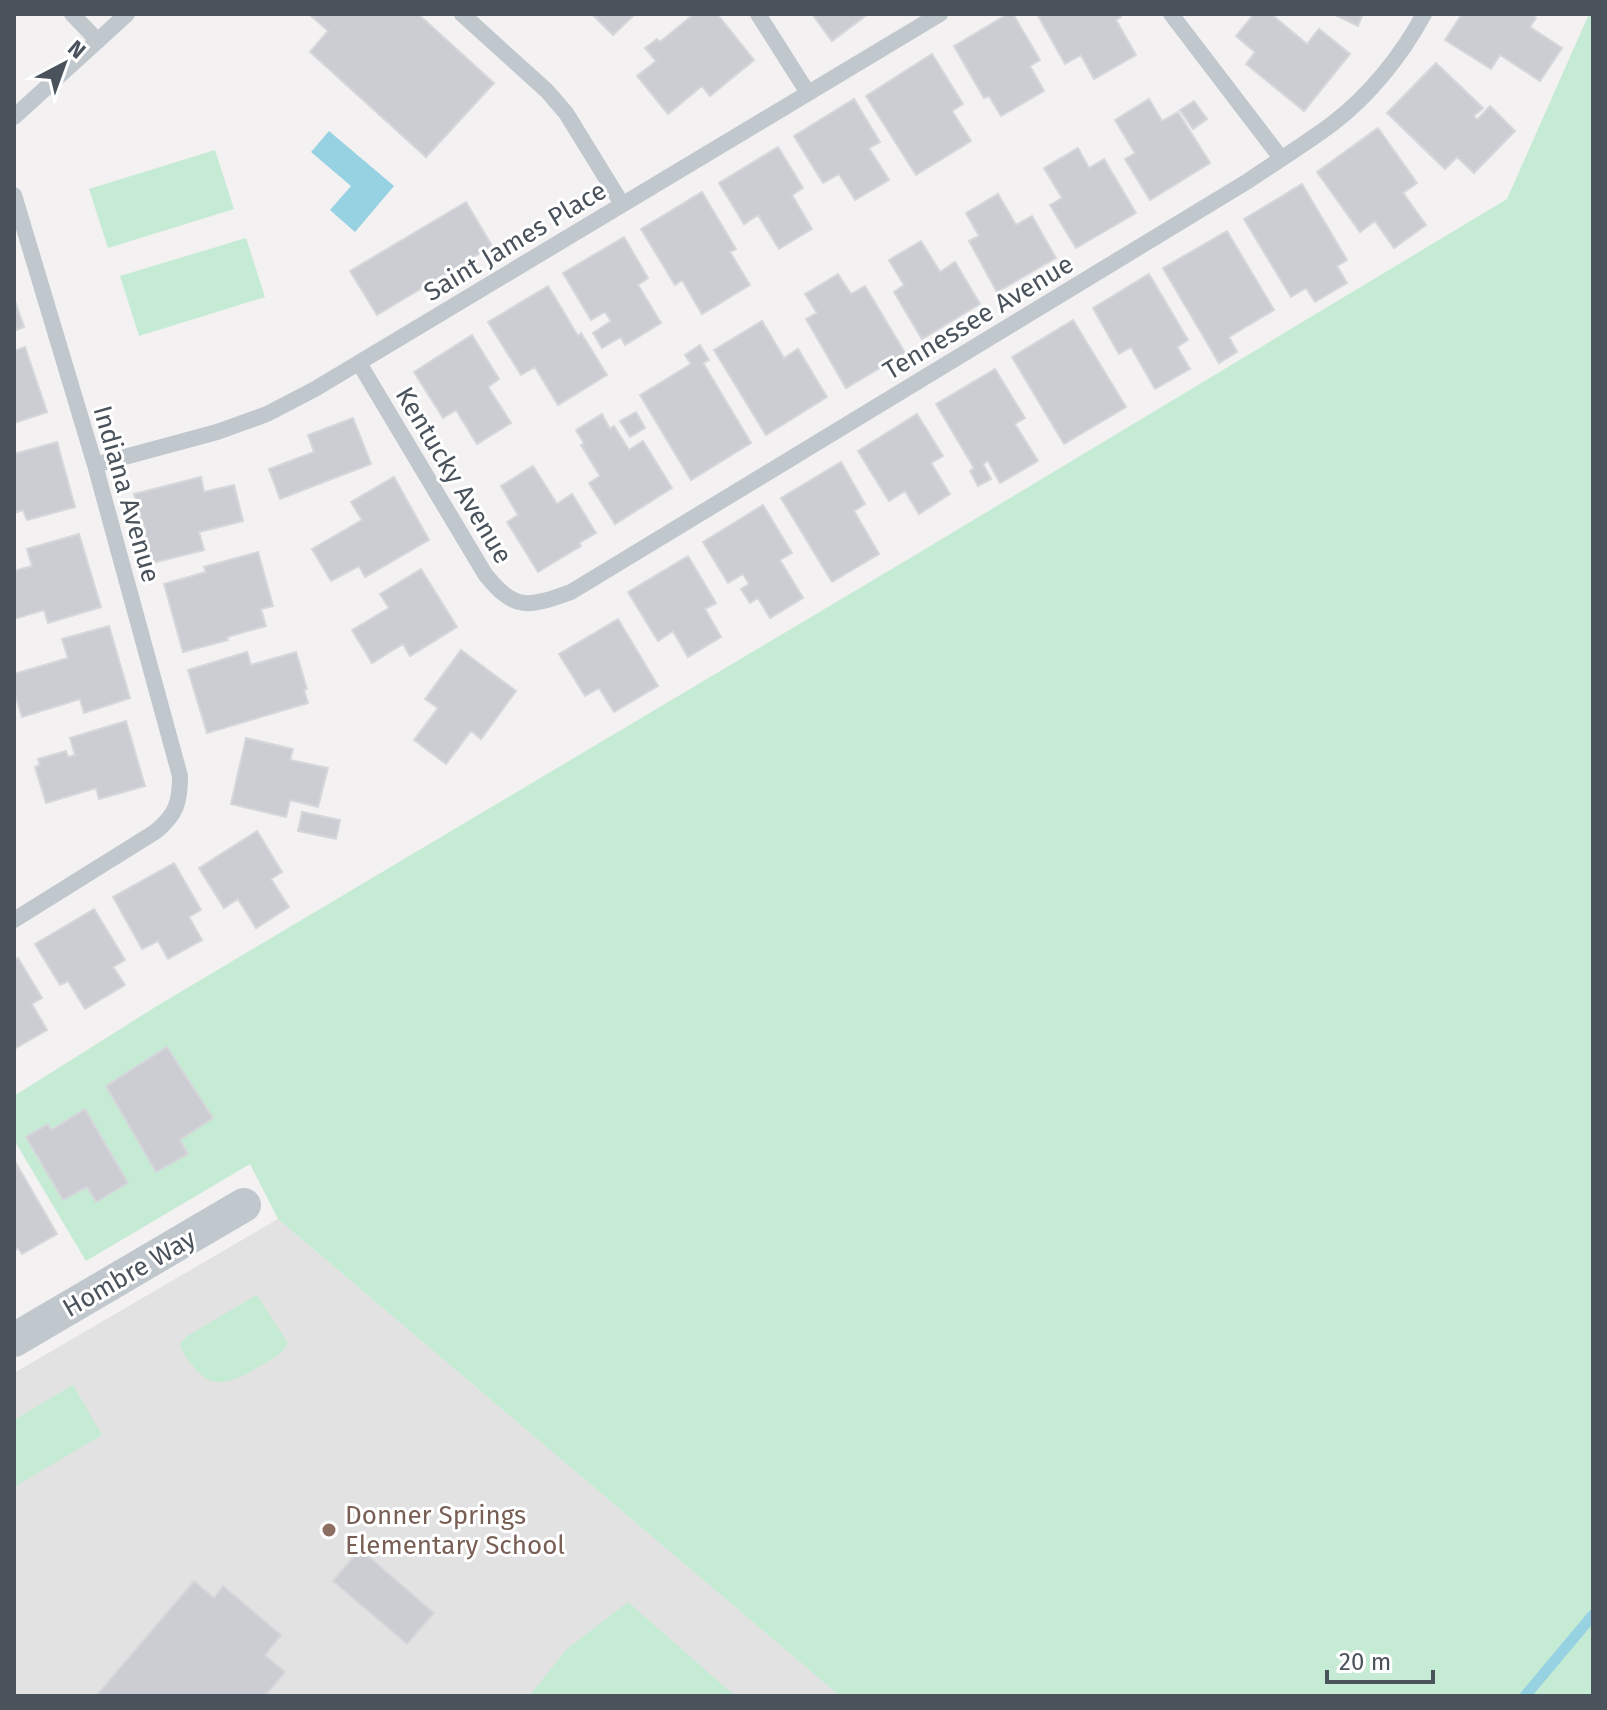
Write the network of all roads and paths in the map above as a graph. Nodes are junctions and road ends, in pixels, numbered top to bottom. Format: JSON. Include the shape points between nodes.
{"nodes":[{"id":1,"x":72,"y":14,"type":"edge"},
{"id":2,"x":127,"y":14,"type":"edge"},
{"id":3,"x":462,"y":14,"type":"edge"},
{"id":4,"x":758,"y":14,"type":"edge"},
{"id":5,"x":940,"y":14,"type":"edge"},
{"id":6,"x":1171,"y":14,"type":"edge"},
{"id":7,"x":1424,"y":14,"type":"edge"},
{"id":8,"x":98,"y":41,"type":"junction"},
{"id":9,"x":808,"y":93,"type":"junction"},
{"id":10,"x":14,"y":117,"type":"edge"},
{"id":11,"x":1281,"y":158,"type":"junction"},
{"id":12,"x":14,"y":195,"type":"edge"},
{"id":13,"x":622,"y":204,"type":"junction"},
{"id":14,"x":359,"y":363,"type":"junction"},
{"id":15,"x":95,"y":465,"type":"junction"},
{"id":16,"x":517,"y":603,"type":"joint"},
{"id":17,"x":14,"y":920,"type":"edge"},
{"id":18,"x":244,"y":1205,"type":"dead end"},
{"id":19,"x":14,"y":1340,"type":"edge"}],
"edges":[{"from":1,"to":8,"type":"lane"},
{"from":2,"to":8,"type":"lane"},
{"from":3,"to":13,"type":"lane","via":[[566,113]]},
{"from":4,"to":9,"type":"lane"},
{"from":5,"to":9,"type":"lane","name":"Saint James Place"},
{"from":6,"to":11,"type":"lane"},
{"from":7,"to":11,"type":"lane","name":"Tennessee Avenue","via":[[1371,88],[1334,122]]},
{"from":8,"to":10,"type":"lane"},
{"from":9,"to":13,"type":"lane","name":"Saint James Place"},
{"from":11,"to":16,"type":"lane","name":"Tennessee Avenue","via":[[571,592],[537,604]]},
{"from":12,"to":15,"type":"lane","name":"Indiana Avenue"},
{"from":13,"to":14,"type":"lane","name":"Saint James Place"},
{"from":14,"to":15,"type":"lane","name":"Saint James Place","via":[[267,414]]},
{"from":14,"to":16,"type":"lane","name":"Kentucky Avenue","via":[[485,574]]},
{"from":15,"to":17,"type":"lane","name":"Indiana Avenue","via":[[180,776],[180,796],[177,808],[155,832]]},
{"from":18,"to":19,"type":"street","name":"Hombre Way"}]}
